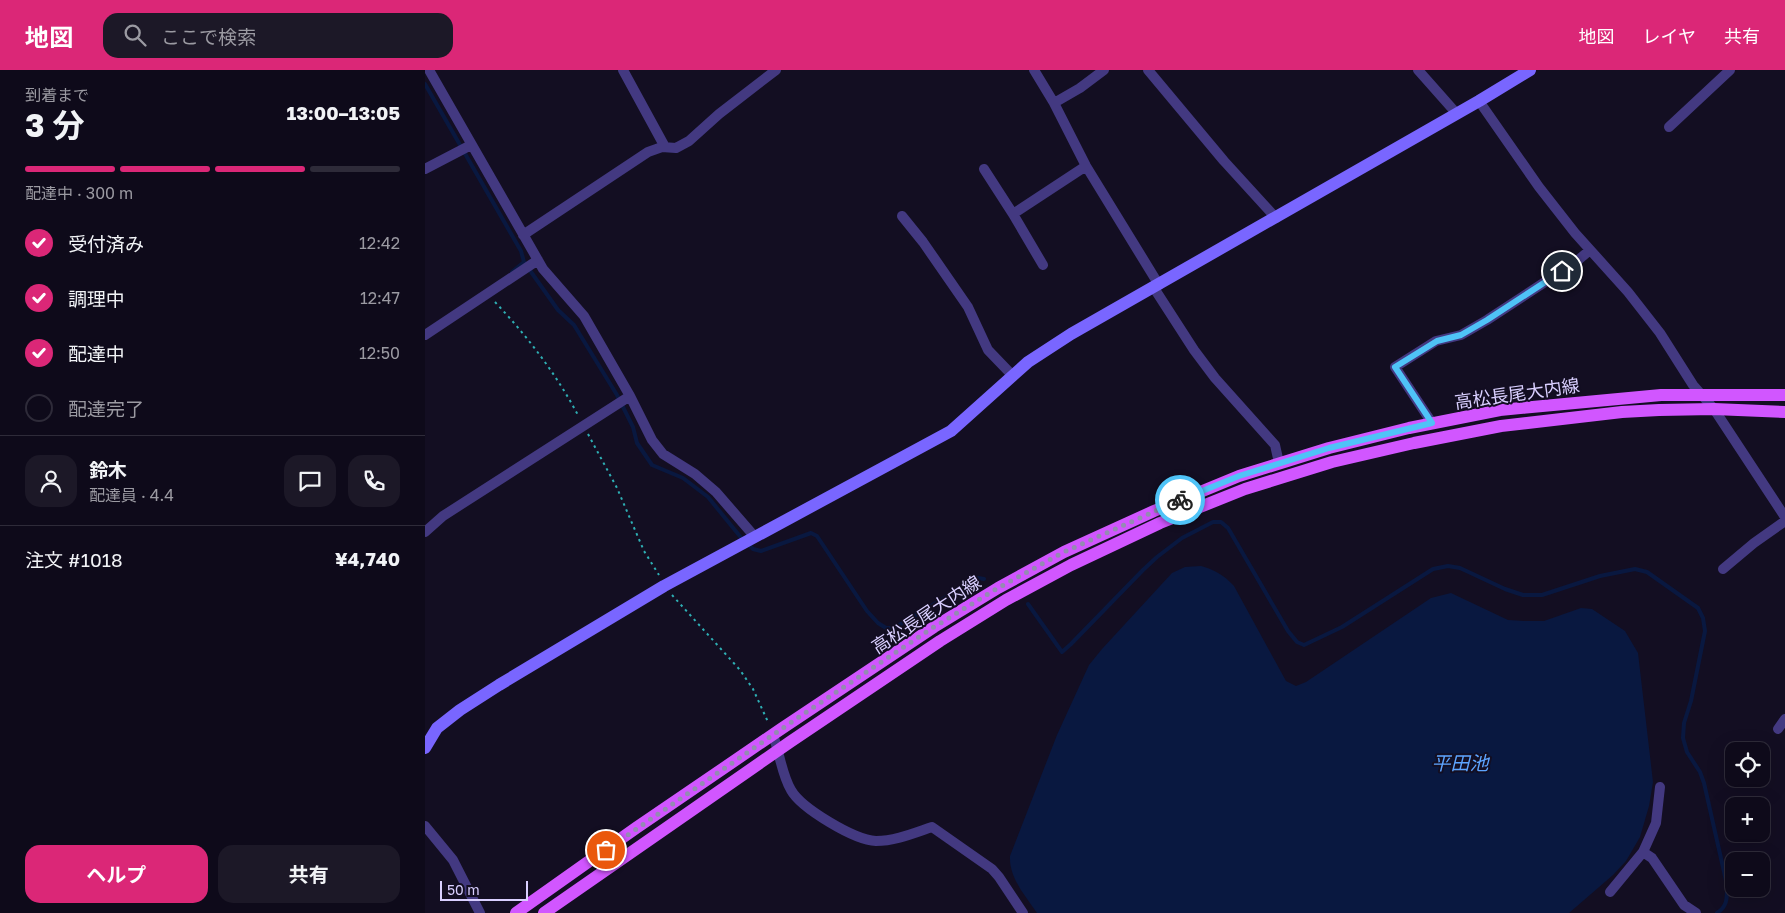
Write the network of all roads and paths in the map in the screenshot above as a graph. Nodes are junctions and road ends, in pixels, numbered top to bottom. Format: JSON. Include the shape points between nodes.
{"nodes":[{"id":1,"x":429,"y":70,"type":"edge"},
{"id":2,"x":623,"y":70,"type":"edge"},
{"id":3,"x":776,"y":70,"type":"edge"},
{"id":4,"x":1034,"y":70,"type":"edge"},
{"id":5,"x":1104,"y":70,"type":"edge"},
{"id":6,"x":1148,"y":70,"type":"edge"},
{"id":7,"x":1418,"y":70,"type":"edge"},
{"id":8,"x":1530,"y":70,"type":"edge"},
{"id":9,"x":1730,"y":70,"type":"edge"},
{"id":10,"x":1479,"y":101,"type":"junction"},
{"id":11,"x":1054,"y":103,"type":"junction"},
{"id":12,"x":1457,"y":114,"type":"junction"},
{"id":13,"x":1669,"y":127,"type":"dead end"},
{"id":14,"x":471,"y":144,"type":"junction"},
{"id":15,"x":665,"y":147,"type":"junction"},
{"id":16,"x":1085,"y":166,"type":"junction"},
{"id":17,"x":425,"y":169,"type":"edge"},
{"id":18,"x":984,"y":169,"type":"dead end"},
{"id":19,"x":1013,"y":214,"type":"junction"},
{"id":20,"x":902,"y":216,"type":"dead end"},
{"id":21,"x":1276,"y":218,"type":"junction"},
{"id":22,"x":523,"y":235,"type":"junction"},
{"id":23,"x":1590,"y":250,"type":"junction"},
{"id":24,"x":538,"y":260,"type":"junction"},
{"id":25,"x":1043,"y":265,"type":"dead end"},
{"id":26,"x":1156,"y":286,"type":"junction"},
{"id":27,"x":425,"y":335,"type":"edge"},
{"id":28,"x":1013,"y":376,"type":"junction"},
{"id":29,"x":1700,"y":394,"type":"junction"},
{"id":30,"x":1785,"y":395,"type":"edge"},
{"id":31,"x":630,"y":396,"type":"junction"},
{"id":32,"x":1714,"y":409,"type":"junction"},
{"id":33,"x":1785,"y":412,"type":"edge"},
{"id":34,"x":1432,"y":423,"type":"junction"},
{"id":35,"x":1279,"y":463,"type":"junction"},
{"id":36,"x":1785,"y":517,"type":"edge"},
{"id":37,"x":1785,"y":521,"type":"edge"},
{"id":38,"x":425,"y":532,"type":"edge"},
{"id":39,"x":755,"y":537,"type":"junction"},
{"id":40,"x":1723,"y":569,"type":"dead end"},
{"id":41,"x":664,"y":586,"type":"junction"},
{"id":42,"x":1785,"y":719,"type":"edge"},
{"id":43,"x":1778,"y":729,"type":"dead end"},
{"id":44,"x":775,"y":741,"type":"junction"},
{"id":45,"x":425,"y":748,"type":"edge"},
{"id":46,"x":1660,"y":787,"type":"dead end"},
{"id":47,"x":425,"y":826,"type":"edge"},
{"id":48,"x":1643,"y":852,"type":"junction"},
{"id":49,"x":1610,"y":892,"type":"dead end"},
{"id":50,"x":480,"y":913,"type":"edge"},
{"id":51,"x":516,"y":913,"type":"edge"},
{"id":52,"x":544,"y":913,"type":"edge"},
{"id":53,"x":1023,"y":913,"type":"edge"},
{"id":54,"x":1696,"y":913,"type":"edge"}],
"edges":[{"from":1,"to":14,"type":"street"},
{"from":2,"to":15,"type":"street"},
{"from":3,"to":15,"type":"street","via":[[689,141],[675,148]]},
{"from":4,"to":11,"type":"street"},
{"from":5,"to":11,"type":"street"},
{"from":6,"to":21,"type":"street"},
{"from":7,"to":12,"type":"street"},
{"from":8,"to":10,"type":"street"},
{"from":9,"to":13,"type":"street"},
{"from":10,"to":12,"type":"street"},
{"from":10,"to":23,"type":"street","via":[[1545,194]]},
{"from":11,"to":16,"type":"street"},
{"from":12,"to":21,"type":"street"},
{"from":14,"to":17,"type":"street"},
{"from":14,"to":22,"type":"street"},
{"from":15,"to":22,"type":"street","via":[[648,152]]},
{"from":16,"to":19,"type":"street"},
{"from":16,"to":26,"type":"street"},
{"from":18,"to":19,"type":"street"},
{"from":19,"to":25,"type":"street"},
{"from":20,"to":28,"type":"street","via":[[968,307],[987,350]]},
{"from":21,"to":26,"type":"street"},
{"from":22,"to":24,"type":"street"},
{"from":23,"to":29,"type":"street","via":[[1660,333]]},
{"from":23,"to":34,"type":"street","via":[[1487,320],[1461,335],[1437,341],[1395,367]]},
{"from":24,"to":27,"type":"street"},
{"from":24,"to":31,"type":"street","via":[[584,316]]},
{"from":26,"to":28,"type":"street","via":[[1071,334],[1028,362]]},
{"from":26,"to":35,"type":"street","via":[[1194,350],[1275,445]]},
{"from":28,"to":39,"type":"street","via":[[951,432]]},
{"from":29,"to":30,"type":"main road","name":"高松長尾大内線"},
{"from":29,"to":32,"type":"street"},
{"from":29,"to":34,"type":"main road","name":"高松長尾大内線","via":[[1500,410]]},
{"from":31,"to":38,"type":"street","via":[[443,516]]},
{"from":31,"to":39,"type":"street","via":[[652,440],[663,454],[716,492]]},
{"from":32,"to":33,"type":"main road","name":"高松長尾大内線"},
{"from":32,"to":36,"type":"street"},
{"from":32,"to":44,"type":"main road","name":"高松長尾大内線","via":[[1623,412],[1501,426],[1332,462],[1245,489],[1160,523],[1006,600]]},
{"from":34,"to":35,"type":"main road","name":"高松長尾大内線"},
{"from":35,"to":44,"type":"main road","name":"高松長尾大内線","via":[[1154,511],[1064,552],[998,588],[934,627]]},
{"from":37,"to":40,"type":"street"},
{"from":39,"to":41,"type":"street"},
{"from":41,"to":44,"type":"path","via":[[740,670],[753,689]]},
{"from":41,"to":45,"type":"street","via":[[460,710],[437,728]]},
{"from":42,"to":43,"type":"street"},
{"from":44,"to":51,"type":"main road","name":"高松長尾大内線","via":[[636,828]]},
{"from":44,"to":52,"type":"main road","name":"高松長尾大内線"},
{"from":44,"to":53,"type":"street","via":[[792,793],[840,830],[875,841],[898,838],[932,827],[992,869]]},
{"from":46,"to":48,"type":"street","via":[[1656,823]]},
{"from":47,"to":50,"type":"street","via":[[453,860]]},
{"from":48,"to":49,"type":"street"},
{"from":48,"to":54,"type":"street","via":[[1652,858],[1685,905]]}]}
